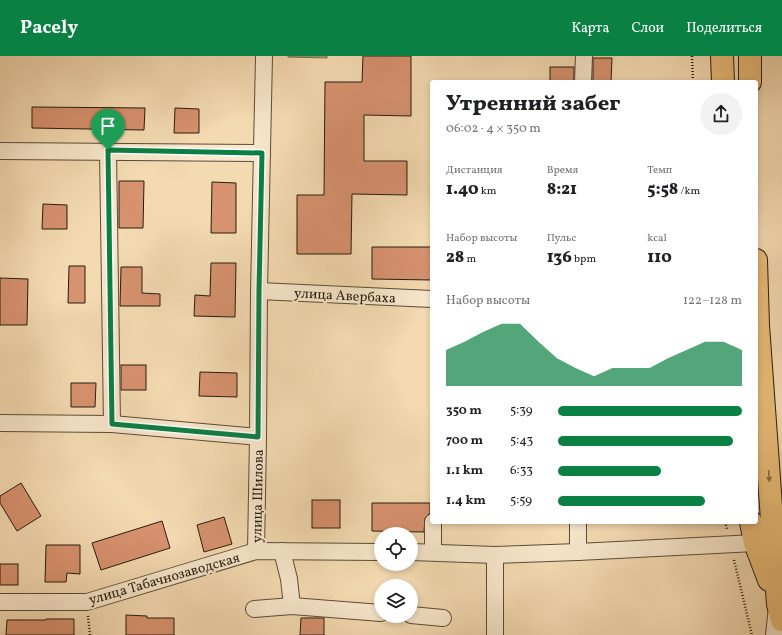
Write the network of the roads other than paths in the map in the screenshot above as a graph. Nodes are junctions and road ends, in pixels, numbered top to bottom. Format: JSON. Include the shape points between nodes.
{"nodes":[{"id":1,"x":264,"y":56,"type":"edge"},
{"id":2,"x":584,"y":56,"type":"edge"},
{"id":3,"x":722,"y":56,"type":"edge"},
{"id":4,"x":750,"y":56,"type":"edge"},
{"id":5,"x":583,"y":80,"type":"edge"},
{"id":6,"x":723,"y":80,"type":"edge"},
{"id":7,"x":750,"y":80,"type":"edge"},
{"id":8,"x":108,"y":150,"type":"junction"},
{"id":9,"x":0,"y":151,"type":"edge"},
{"id":10,"x":262,"y":153,"type":"junction"},
{"id":11,"x":259,"y":291,"type":"junction"},
{"id":12,"x":430,"y":299,"type":"edge"},
{"id":13,"x":758,"y":325,"type":"edge"},
{"id":14,"x":0,"y":423,"type":"edge"},
{"id":15,"x":112,"y":424,"type":"junction"},
{"id":16,"x":258,"y":437,"type":"junction"},
{"id":17,"x":433,"y":524,"type":"edge"},
{"id":18,"x":578,"y":524,"type":"edge"},
{"id":19,"x":753,"y":532,"type":"edge"},
{"id":20,"x":256,"y":551,"type":"junction"},
{"id":21,"x":282,"y":551,"type":"junction"},
{"id":22,"x":374,"y":552,"type":"edge"},
{"id":23,"x":418,"y":552,"type":"edge"},
{"id":24,"x":433,"y":552,"type":"junction"},
{"id":25,"x":578,"y":552,"type":"junction"},
{"id":26,"x":495,"y":555,"type":"junction"},
{"id":27,"x":0,"y":602,"type":"edge"},
{"id":28,"x":292,"y":606,"type":"junction"},
{"id":29,"x":254,"y":609,"type":"dead end"},
{"id":30,"x":374,"y":612,"type":"edge"},
{"id":31,"x":780,"y":612,"type":"edge"},
{"id":32,"x":418,"y":616,"type":"edge"},
{"id":33,"x":443,"y":618,"type":"dead end"},
{"id":34,"x":495,"y":635,"type":"edge"},
{"id":35,"x":774,"y":635,"type":"edge"}],
"edges":[{"from":1,"to":10,"type":"street","name":"улица Шилова"},
{"from":2,"to":5,"type":"street"},
{"from":3,"to":6,"type":"main road"},
{"from":4,"to":7,"type":"main road"},
{"from":8,"to":9,"type":"street"},
{"from":8,"to":10,"type":"street"},
{"from":8,"to":15,"type":"street"},
{"from":10,"to":11,"type":"street","name":"улица Шилова"},
{"from":11,"to":12,"type":"street","name":"улица Авербаха"},
{"from":11,"to":16,"type":"street","name":"улица Шилова"},
{"from":13,"to":31,"type":"main road","one_way":true},
{"from":14,"to":15,"type":"street"},
{"from":15,"to":16,"type":"street"},
{"from":16,"to":20,"type":"street","name":"улица Шилова"},
{"from":17,"to":24,"type":"street"},
{"from":18,"to":25,"type":"street"},
{"from":19,"to":25,"type":"street","via":[[730,544]]},
{"from":19,"to":31,"type":"main road"},
{"from":20,"to":21,"type":"street","name":"улица Табачнозаводская"},
{"from":20,"to":27,"type":"street","name":"улица Табачнозаводская","via":[[87,602]]},
{"from":21,"to":22,"type":"street","name":"улица Табачнозаводская"},
{"from":21,"to":28,"type":"street"},
{"from":23,"to":24,"type":"street"},
{"from":24,"to":26,"type":"street"},
{"from":25,"to":26,"type":"street"},
{"from":26,"to":34,"type":"street"},
{"from":28,"to":29,"type":"street"},
{"from":28,"to":30,"type":"street"},
{"from":31,"to":35,"type":"street"},
{"from":32,"to":33,"type":"street"}]}
